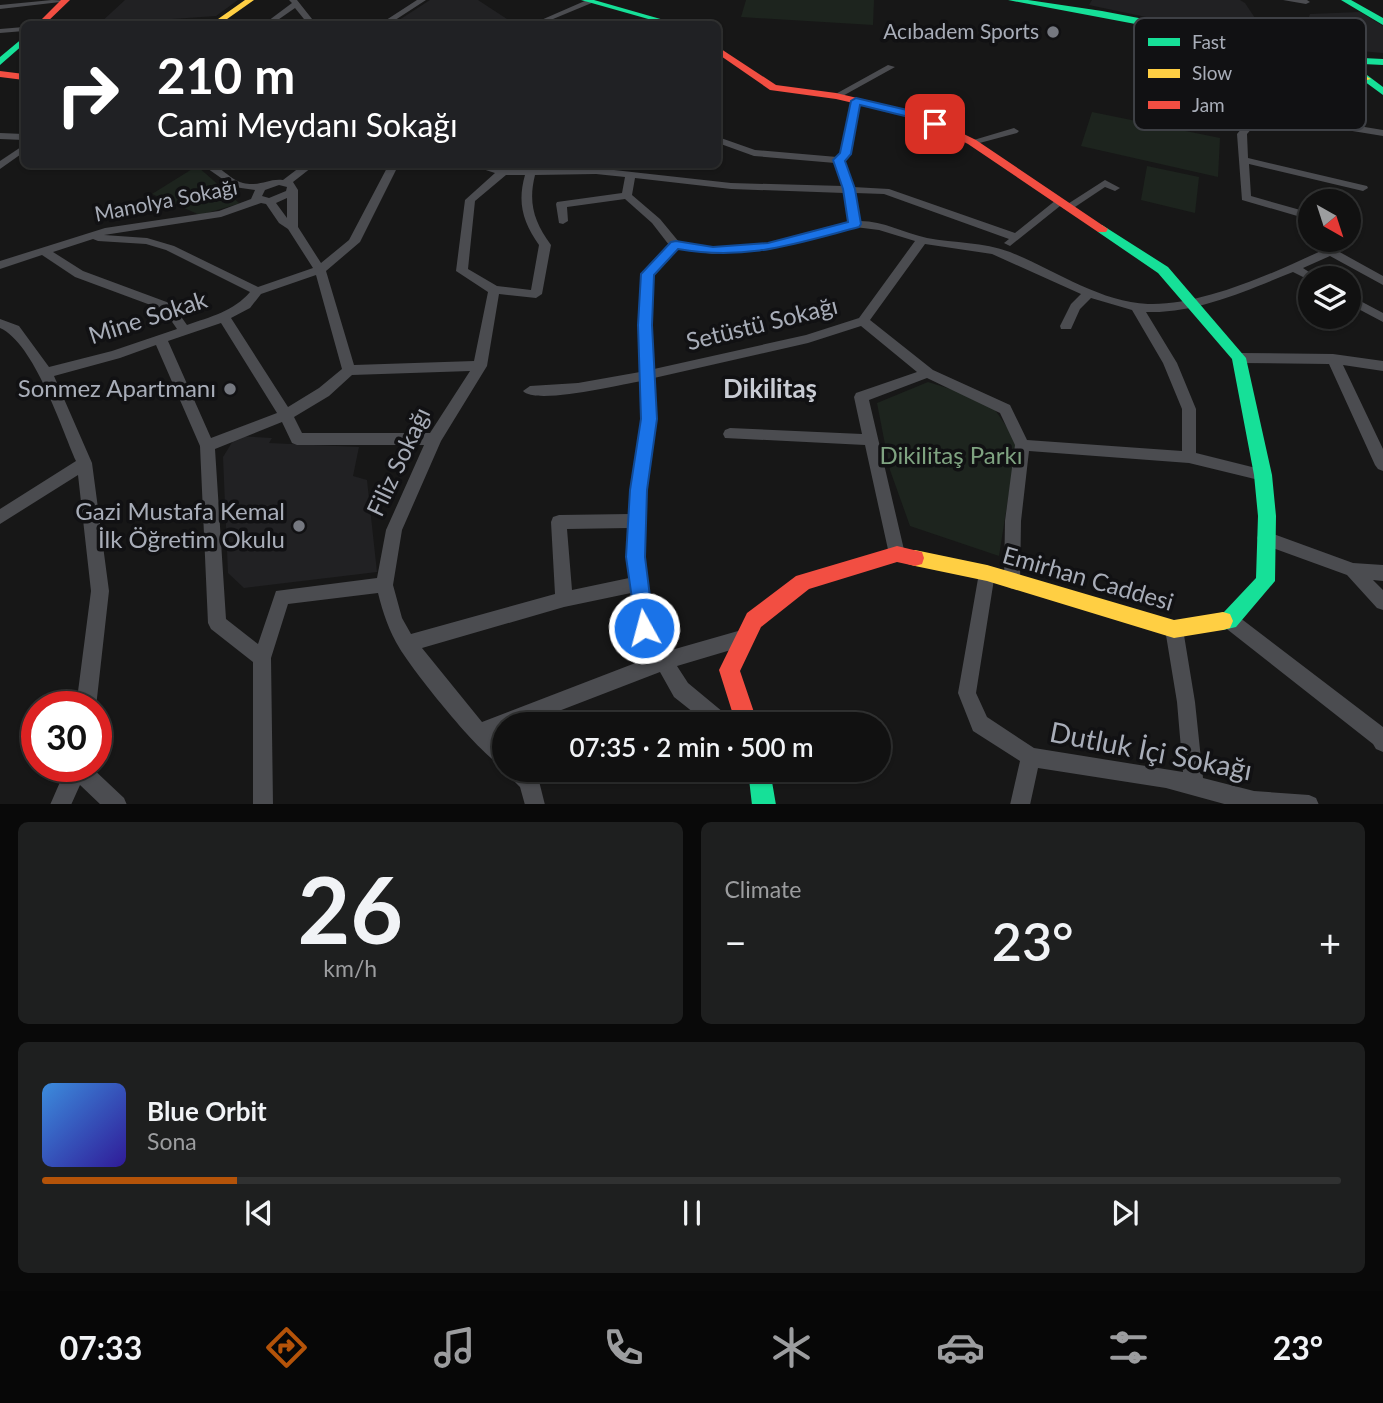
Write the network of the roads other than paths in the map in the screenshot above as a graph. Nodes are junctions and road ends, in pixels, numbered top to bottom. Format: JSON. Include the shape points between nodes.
{"nodes":[{"id":1,"x":66,"y":0,"type":"edge"},
{"id":2,"x":250,"y":0,"type":"edge"},
{"id":3,"x":414,"y":0,"type":"edge"},
{"id":4,"x":422,"y":0,"type":"edge"},
{"id":5,"x":1012,"y":0,"type":"edge"},
{"id":6,"x":1060,"y":0,"type":"edge"},
{"id":7,"x":1290,"y":0,"type":"edge"},
{"id":8,"x":1345,"y":0,"type":"edge"},
{"id":9,"x":587,"y":1,"type":"edge"},
{"id":10,"x":1041,"y":1,"type":"edge"},
{"id":11,"x":295,"y":2,"type":"edge"},
{"id":12,"x":1306,"y":2,"type":"dead end"},
{"id":13,"x":0,"y":7,"type":"edge"},
{"id":14,"x":1098,"y":8,"type":"junction"},
{"id":15,"x":1144,"y":18,"type":"edge"},
{"id":16,"x":1134,"y":20,"type":"edge"},
{"id":17,"x":44,"y":21,"type":"edge"},
{"id":18,"x":219,"y":21,"type":"edge"},
{"id":19,"x":272,"y":21,"type":"edge"},
{"id":20,"x":310,"y":21,"type":"edge"},
{"id":21,"x":389,"y":21,"type":"edge"},
{"id":22,"x":390,"y":21,"type":"edge"},
{"id":23,"x":543,"y":21,"type":"edge"},
{"id":24,"x":666,"y":21,"type":"edge"},
{"id":25,"x":1383,"y":22,"type":"edge"},
{"id":26,"x":21,"y":29,"type":"edge"},
{"id":27,"x":0,"y":31,"type":"edge"},
{"id":28,"x":21,"y":43,"type":"edge"},
{"id":29,"x":721,"y":52,"type":"edge"},
{"id":30,"x":1383,"y":61,"type":"edge"},
{"id":31,"x":0,"y":62,"type":"edge"},
{"id":32,"x":891,"y":67,"type":"dead end"},
{"id":33,"x":0,"y":74,"type":"edge"},
{"id":34,"x":21,"y":77,"type":"edge"},
{"id":35,"x":1366,"y":79,"type":"joint"},
{"id":36,"x":1383,"y":92,"type":"edge"},
{"id":37,"x":836,"y":96,"type":"junction"},
{"id":38,"x":856,"y":101,"type":"junction"},
{"id":39,"x":1245,"y":130,"type":"edge"},
{"id":40,"x":1361,"y":130,"type":"edge"},
{"id":41,"x":1014,"y":131,"type":"dead end"},
{"id":42,"x":1383,"y":134,"type":"edge"},
{"id":43,"x":0,"y":136,"type":"edge"},
{"id":44,"x":21,"y":137,"type":"edge"},
{"id":45,"x":721,"y":141,"type":"edge"},
{"id":46,"x":972,"y":142,"type":"junction"},
{"id":47,"x":21,"y":150,"type":"edge"},
{"id":48,"x":839,"y":160,"type":"junction"},
{"id":49,"x":1244,"y":160,"type":"junction"},
{"id":50,"x":0,"y":166,"type":"edge"},
{"id":51,"x":213,"y":168,"type":"edge"},
{"id":52,"x":224,"y":168,"type":"edge"},
{"id":53,"x":307,"y":168,"type":"edge"},
{"id":54,"x":392,"y":168,"type":"edge"},
{"id":55,"x":488,"y":168,"type":"edge"},
{"id":56,"x":595,"y":168,"type":"edge"},
{"id":57,"x":503,"y":172,"type":"junction"},
{"id":58,"x":531,"y":172,"type":"junction"},
{"id":59,"x":630,"y":175,"type":"junction"},
{"id":60,"x":227,"y":176,"type":"junction"},
{"id":61,"x":290,"y":186,"type":"junction"},
{"id":62,"x":1115,"y":188,"type":"dead end"},
{"id":63,"x":1363,"y":188,"type":"dead end"},
{"id":64,"x":849,"y":189,"type":"junction"},
{"id":65,"x":627,"y":196,"type":"junction"},
{"id":66,"x":264,"y":197,"type":"junction"},
{"id":67,"x":1064,"y":205,"type":"junction"},
{"id":68,"x":1298,"y":213,"type":"edge"},
{"id":69,"x":563,"y":221,"type":"dead end"},
{"id":70,"x":855,"y":224,"type":"junction"},
{"id":71,"x":292,"y":227,"type":"junction"},
{"id":72,"x":85,"y":237,"type":"junction"},
{"id":73,"x":1014,"y":237,"type":"junction"},
{"id":74,"x":922,"y":240,"type":"junction"},
{"id":75,"x":676,"y":245,"type":"junction"},
{"id":76,"x":45,"y":252,"type":"junction"},
{"id":77,"x":1322,"y":252,"type":"edge"},
{"id":78,"x":1341,"y":252,"type":"edge"},
{"id":79,"x":1002,"y":253,"type":"junction"},
{"id":80,"x":0,"y":265,"type":"edge"},
{"id":81,"x":1295,"y":268,"type":"junction"},
{"id":82,"x":320,"y":270,"type":"junction"},
{"id":83,"x":1298,"y":270,"type":"edge"},
{"id":84,"x":1383,"y":281,"type":"edge"},
{"id":85,"x":494,"y":290,"type":"junction"},
{"id":86,"x":257,"y":291,"type":"junction"},
{"id":87,"x":1091,"y":292,"type":"junction"},
{"id":88,"x":1192,"y":302,"type":"junction"},
{"id":89,"x":1136,"y":306,"type":"junction"},
{"id":90,"x":1361,"y":306,"type":"edge"},
{"id":91,"x":224,"y":317,"type":"junction"},
{"id":92,"x":1383,"y":318,"type":"edge"},
{"id":93,"x":863,"y":321,"type":"junction"},
{"id":94,"x":0,"y":323,"type":"edge"},
{"id":95,"x":1066,"y":326,"type":"dead end"},
{"id":96,"x":184,"y":330,"type":"junction"},
{"id":97,"x":160,"y":339,"type":"junction"},
{"id":98,"x":1238,"y":358,"type":"junction"},
{"id":99,"x":1333,"y":359,"type":"junction"},
{"id":100,"x":480,"y":366,"type":"junction"},
{"id":101,"x":1383,"y":366,"type":"edge"},
{"id":102,"x":349,"y":370,"type":"junction"},
{"id":103,"x":46,"y":373,"type":"junction"},
{"id":104,"x":928,"y":373,"type":"junction"},
{"id":105,"x":648,"y":375,"type":"junction"},
{"id":106,"x":530,"y":391,"type":"dead end"},
{"id":107,"x":286,"y":415,"type":"junction"},
{"id":108,"x":730,"y":434,"type":"dead end"},
{"id":109,"x":435,"y":439,"type":"junction"},
{"id":110,"x":871,"y":440,"type":"junction"},
{"id":111,"x":1022,"y":445,"type":"junction"},
{"id":112,"x":206,"y":446,"type":"junction"},
{"id":113,"x":1189,"y":457,"type":"junction"},
{"id":114,"x":84,"y":463,"type":"junction"},
{"id":115,"x":1383,"y":465,"type":"edge"},
{"id":116,"x":1263,"y":475,"type":"junction"},
{"id":117,"x":0,"y":517,"type":"edge"},
{"id":118,"x":637,"y":521,"type":"junction"},
{"id":119,"x":1265,"y":538,"type":"junction"},
{"id":120,"x":898,"y":554,"type":"junction"},
{"id":121,"x":1353,"y":570,"type":"junction"},
{"id":122,"x":987,"y":573,"type":"junction"},
{"id":123,"x":1383,"y":573,"type":"edge"},
{"id":124,"x":1012,"y":581,"type":"junction"},
{"id":125,"x":639,"y":584,"type":"junction"},
{"id":126,"x":384,"y":585,"type":"junction"},
{"id":127,"x":564,"y":599,"type":"junction"},
{"id":128,"x":1383,"y":602,"type":"edge"},
{"id":129,"x":1229,"y":620,"type":"junction"},
{"id":130,"x":1174,"y":629,"type":"junction"},
{"id":131,"x":745,"y":638,"type":"junction"},
{"id":132,"x":407,"y":644,"type":"junction"},
{"id":133,"x":262,"y":658,"type":"junction"},
{"id":134,"x":664,"y":661,"type":"junction"},
{"id":135,"x":88,"y":691,"type":"edge"},
{"id":136,"x":708,"y":712,"type":"edge"},
{"id":137,"x":743,"y":712,"type":"edge"},
{"id":138,"x":479,"y":733,"type":"junction"},
{"id":139,"x":1382,"y":738,"type":"edge"},
{"id":140,"x":492,"y":745,"type":"edge"},
{"id":141,"x":1031,"y":757,"type":"junction"},
{"id":142,"x":71,"y":782,"type":"edge"},
{"id":143,"x":94,"y":782,"type":"edge"},
{"id":144,"x":529,"y":782,"type":"edge"},
{"id":145,"x":761,"y":782,"type":"edge"},
{"id":146,"x":1194,"y":785,"type":"junction"},
{"id":147,"x":60,"y":804,"type":"edge"},
{"id":148,"x":117,"y":804,"type":"edge"},
{"id":149,"x":263,"y":804,"type":"edge"},
{"id":150,"x":535,"y":804,"type":"edge"},
{"id":151,"x":764,"y":804,"type":"edge"},
{"id":152,"x":1020,"y":804,"type":"edge"},
{"id":153,"x":1309,"y":804,"type":"edge"}],
"edges":[{"from":1,"to":13,"type":"street"},
{"from":1,"to":17,"type":"street"},
{"from":2,"to":18,"type":"street"},
{"from":3,"to":21,"type":"street"},
{"from":4,"to":22,"type":"street"},
{"from":5,"to":10,"type":"street"},
{"from":6,"to":14,"type":"street"},
{"from":7,"to":12,"type":"street"},
{"from":8,"to":25,"type":"street"},
{"from":9,"to":23,"type":"street"},
{"from":9,"to":24,"type":"street"},
{"from":10,"to":14,"type":"street"},
{"from":10,"to":16,"type":"street"},
{"from":11,"to":19,"type":"street"},
{"from":11,"to":20,"type":"street"},
{"from":14,"to":15,"type":"street"},
{"from":26,"to":27,"type":"street"},
{"from":28,"to":31,"type":"street"},
{"from":29,"to":37,"type":"street","via":[[773,88]]},
{"from":30,"to":35,"type":"street","via":[[1369,68]]},
{"from":32,"to":37,"type":"street"},
{"from":33,"to":34,"type":"street"},
{"from":35,"to":36,"type":"street"},
{"from":37,"to":38,"type":"street"},
{"from":38,"to":46,"type":"street","via":[[917,115]]},
{"from":38,"to":48,"type":"street","via":[[845,154]]},
{"from":39,"to":49,"type":"street"},
{"from":40,"to":42,"type":"street"},
{"from":41,"to":46,"type":"street"},
{"from":43,"to":44,"type":"street"},
{"from":45,"to":48,"type":"street","via":[[754,153]]},
{"from":46,"to":67,"type":"street"},
{"from":47,"to":50,"type":"street"},
{"from":48,"to":64,"type":"street"},
{"from":49,"to":63,"type":"street"},
{"from":49,"to":68,"type":"street","via":[[1246,198]]},
{"from":51,"to":60,"type":"street"},
{"from":52,"to":60,"type":"street"},
{"from":53,"to":61,"type":"street"},
{"from":54,"to":82,"type":"street","via":[[354,242]]},
{"from":55,"to":57,"type":"street"},
{"from":56,"to":58,"type":"street"},
{"from":56,"to":59,"type":"street"},
{"from":57,"to":58,"type":"street"},
{"from":57,"to":85,"type":"street","via":[[470,200],[462,271]]},
{"from":58,"to":85,"type":"street","via":[[526,211],[545,245],[536,294]]},
{"from":59,"to":64,"type":"street","via":[[731,187]]},
{"from":59,"to":65,"type":"street"},
{"from":60,"to":66,"type":"street"},
{"from":61,"to":66,"type":"street","via":[[272,184]]},
{"from":61,"to":66,"type":"street","via":[[288,197]]},
{"from":61,"to":71,"type":"street"},
{"from":62,"to":67,"type":"street","via":[[1105,183]]},
{"from":64,"to":70,"type":"street"},
{"from":64,"to":73,"type":"street","via":[[885,191]]},
{"from":65,"to":69,"type":"street","via":[[561,204]]},
{"from":65,"to":75,"type":"street"},
{"from":66,"to":71,"type":"street"},
{"from":66,"to":72,"type":"street","name":"Manolya Sokağı","via":[[221,214]]},
{"from":67,"to":73,"type":"street"},
{"from":67,"to":88,"type":"street","via":[[1163,270]]},
{"from":70,"to":74,"type":"street","via":[[869,223]]},
{"from":70,"to":75,"type":"street","via":[[768,247],[713,251]]},
{"from":71,"to":82,"type":"street"},
{"from":72,"to":76,"type":"street","name":"Manolya Sokağı"},
{"from":72,"to":86,"type":"street","via":[[147,241],[170,248]]},
{"from":73,"to":79,"type":"street"},
{"from":74,"to":79,"type":"street"},
{"from":74,"to":93,"type":"street","name":"Setüstü Sokağı"},
{"from":75,"to":105,"type":"street","via":[[648,274]]},
{"from":76,"to":80,"type":"street","name":"Manolya Sokağı"},
{"from":76,"to":96,"type":"street","via":[[79,274],[168,307]]},
{"from":77,"to":81,"type":"street"},
{"from":78,"to":84,"type":"street"},
{"from":79,"to":87,"type":"street"},
{"from":81,"to":83,"type":"street"},
{"from":81,"to":88,"type":"street"},
{"from":82,"to":86,"type":"street"},
{"from":82,"to":102,"type":"street"},
{"from":85,"to":100,"type":"street"},
{"from":86,"to":91,"type":"street","name":"Mine Sokak","via":[[246,305]]},
{"from":87,"to":89,"type":"street"},
{"from":87,"to":95,"type":"street","via":[[1075,307]]},
{"from":88,"to":89,"type":"street"},
{"from":88,"to":98,"type":"street"},
{"from":89,"to":113,"type":"street","via":[[1170,363],[1189,409]]},
{"from":90,"to":92,"type":"street"},
{"from":91,"to":96,"type":"street","name":"Mine Sokak"},
{"from":91,"to":107,"type":"street"},
{"from":93,"to":104,"type":"street"},
{"from":93,"to":105,"type":"street","name":"Setüstü Sokağı","via":[[808,340]]},
{"from":94,"to":103,"type":"street","via":[[14,328]]},
{"from":96,"to":97,"type":"street","name":"Mine Sokak"},
{"from":97,"to":103,"type":"street","name":"Mine Sokak"},
{"from":97,"to":112,"type":"street"},
{"from":98,"to":99,"type":"street"},
{"from":98,"to":116,"type":"street"},
{"from":99,"to":101,"type":"street"},
{"from":99,"to":115,"type":"street"},
{"from":100,"to":102,"type":"street"},
{"from":100,"to":109,"type":"street","name":"Filiz Sokağı"},
{"from":102,"to":107,"type":"street"},
{"from":103,"to":114,"type":"street"},
{"from":104,"to":110,"type":"street","via":[[861,397]]},
{"from":104,"to":111,"type":"street","via":[[1005,409]]},
{"from":105,"to":106,"type":"street","name":"Setüstü Sokağı"},
{"from":105,"to":118,"type":"street","via":[[649,419]]},
{"from":107,"to":109,"type":"street","via":[[297,439]]},
{"from":107,"to":112,"type":"street"},
{"from":108,"to":110,"type":"street"},
{"from":109,"to":126,"type":"street","name":"Filiz Sokağı","via":[[394,530]]},
{"from":110,"to":120,"type":"street"},
{"from":111,"to":113,"type":"street"},
{"from":111,"to":124,"type":"street"},
{"from":112,"to":133,"type":"street","via":[[217,623]]},
{"from":113,"to":116,"type":"street"},
{"from":114,"to":117,"type":"street"},
{"from":114,"to":135,"type":"street","via":[[100,592]]},
{"from":116,"to":119,"type":"street"},
{"from":118,"to":125,"type":"street"},
{"from":118,"to":127,"type":"street","via":[[559,522]]},
{"from":119,"to":121,"type":"street"},
{"from":119,"to":129,"type":"street","via":[[1265,580]]},
{"from":120,"to":122,"type":"street","name":"Emirhan Caddesi"},
{"from":120,"to":131,"type":"street","name":"Emirhan Caddesi","via":[[803,582],[754,621]]},
{"from":121,"to":123,"type":"street"},
{"from":121,"to":128,"type":"street"},
{"from":122,"to":124,"type":"street","name":"Emirhan Caddesi"},
{"from":122,"to":141,"type":"street","name":"Dutluk İçi Sokağı","via":[[967,693],[980,724]]},
{"from":124,"to":130,"type":"street","name":"Emirhan Caddesi"},
{"from":125,"to":127,"type":"street"},
{"from":125,"to":134,"type":"street","via":[[644,628]]},
{"from":126,"to":132,"type":"street","name":"Filiz Sokağı"},
{"from":126,"to":133,"type":"street","via":[[282,597]]},
{"from":127,"to":132,"type":"street"},
{"from":129,"to":130,"type":"street","name":"Emirhan Caddesi"},
{"from":129,"to":139,"type":"street"},
{"from":130,"to":146,"type":"street"},
{"from":131,"to":134,"type":"street"},
{"from":131,"to":137,"type":"street","name":"Emirhan Caddesi","via":[[729,670]]},
{"from":132,"to":138,"type":"street","name":"Filiz Sokağı"},
{"from":133,"to":149,"type":"street"},
{"from":134,"to":136,"type":"street","via":[[681,690]]},
{"from":134,"to":138,"type":"street"},
{"from":138,"to":140,"type":"street","name":"Filiz Sokağı"},
{"from":141,"to":146,"type":"street","name":"Dutluk İçi Sokağı"},
{"from":141,"to":152,"type":"street"},
{"from":142,"to":147,"type":"street"},
{"from":143,"to":148,"type":"street"},
{"from":144,"to":150,"type":"street"},
{"from":145,"to":151,"type":"street"},
{"from":146,"to":153,"type":"street","name":"Dutluk İçi Sokağı","via":[[1254,801]]}]}
